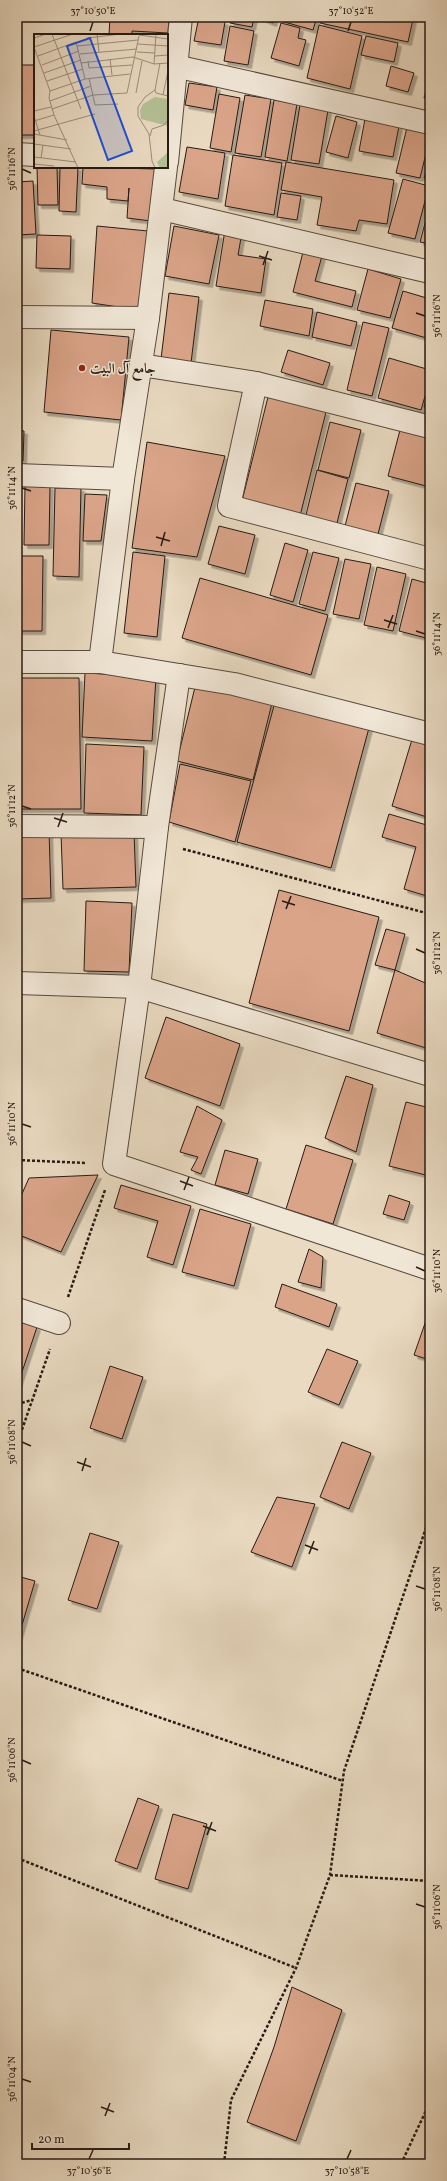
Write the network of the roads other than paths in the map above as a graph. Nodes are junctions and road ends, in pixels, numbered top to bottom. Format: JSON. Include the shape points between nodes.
{"nodes":[{"id":1,"x":181,"y":17,"type":"edge"},
{"id":2,"x":175,"y":66,"type":"junction"},
{"id":3,"x":430,"y":123,"type":"edge"},
{"id":4,"x":168,"y":146,"type":"edge"},
{"id":5,"x":17,"y":154,"type":"edge"},
{"id":6,"x":34,"y":155,"type":"edge"},
{"id":7,"x":166,"y":168,"type":"edge"},
{"id":8,"x":162,"y":209,"type":"junction"},
{"id":9,"x":430,"y":272,"type":"edge"},
{"id":10,"x":17,"y":317,"type":"edge"},
{"id":11,"x":148,"y":318,"type":"junction"},
{"id":12,"x":141,"y":365,"type":"junction"},
{"id":13,"x":256,"y":383,"type":"junction"},
{"id":14,"x":430,"y":427,"type":"edge"},
{"id":15,"x":17,"y":475,"type":"edge"},
{"id":16,"x":123,"y":479,"type":"junction"},
{"id":17,"x":430,"y":559,"type":"edge"},
{"id":18,"x":17,"y":662,"type":"edge"},
{"id":19,"x":100,"y":662,"type":"junction"},
{"id":20,"x":179,"y":675,"type":"junction"},
{"id":21,"x":430,"y":734,"type":"edge"},
{"id":22,"x":17,"y":826,"type":"edge"},
{"id":23,"x":156,"y":834,"type":"junction"},
{"id":24,"x":17,"y":983,"type":"edge"},
{"id":25,"x":139,"y":988,"type":"junction"},
{"id":26,"x":430,"y":1075,"type":"edge"},
{"id":27,"x":430,"y":1269,"type":"edge"},
{"id":28,"x":17,"y":1309,"type":"edge"},
{"id":29,"x":59,"y":1323,"type":"dead end"}],
"edges":[{"from":1,"to":2,"type":"street"},
{"from":2,"to":3,"type":"street"},
{"from":2,"to":4,"type":"street"},
{"from":5,"to":6,"type":"street"},
{"from":7,"to":8,"type":"street"},
{"from":8,"to":9,"type":"street"},
{"from":8,"to":11,"type":"street"},
{"from":10,"to":11,"type":"street"},
{"from":11,"to":12,"type":"street"},
{"from":12,"to":13,"type":"street"},
{"from":12,"to":16,"type":"street"},
{"from":13,"to":14,"type":"street"},
{"from":13,"to":17,"type":"street","via":[[229,506]]},
{"from":15,"to":16,"type":"street"},
{"from":16,"to":19,"type":"street"},
{"from":18,"to":19,"type":"street"},
{"from":19,"to":20,"type":"street"},
{"from":20,"to":21,"type":"street","via":[[234,684]]},
{"from":20,"to":23,"type":"street"},
{"from":22,"to":23,"type":"street"},
{"from":23,"to":25,"type":"street"},
{"from":24,"to":25,"type":"street"},
{"from":25,"to":26,"type":"street"},
{"from":25,"to":27,"type":"street","via":[[114,1164]]},
{"from":28,"to":29,"type":"street"}]}
